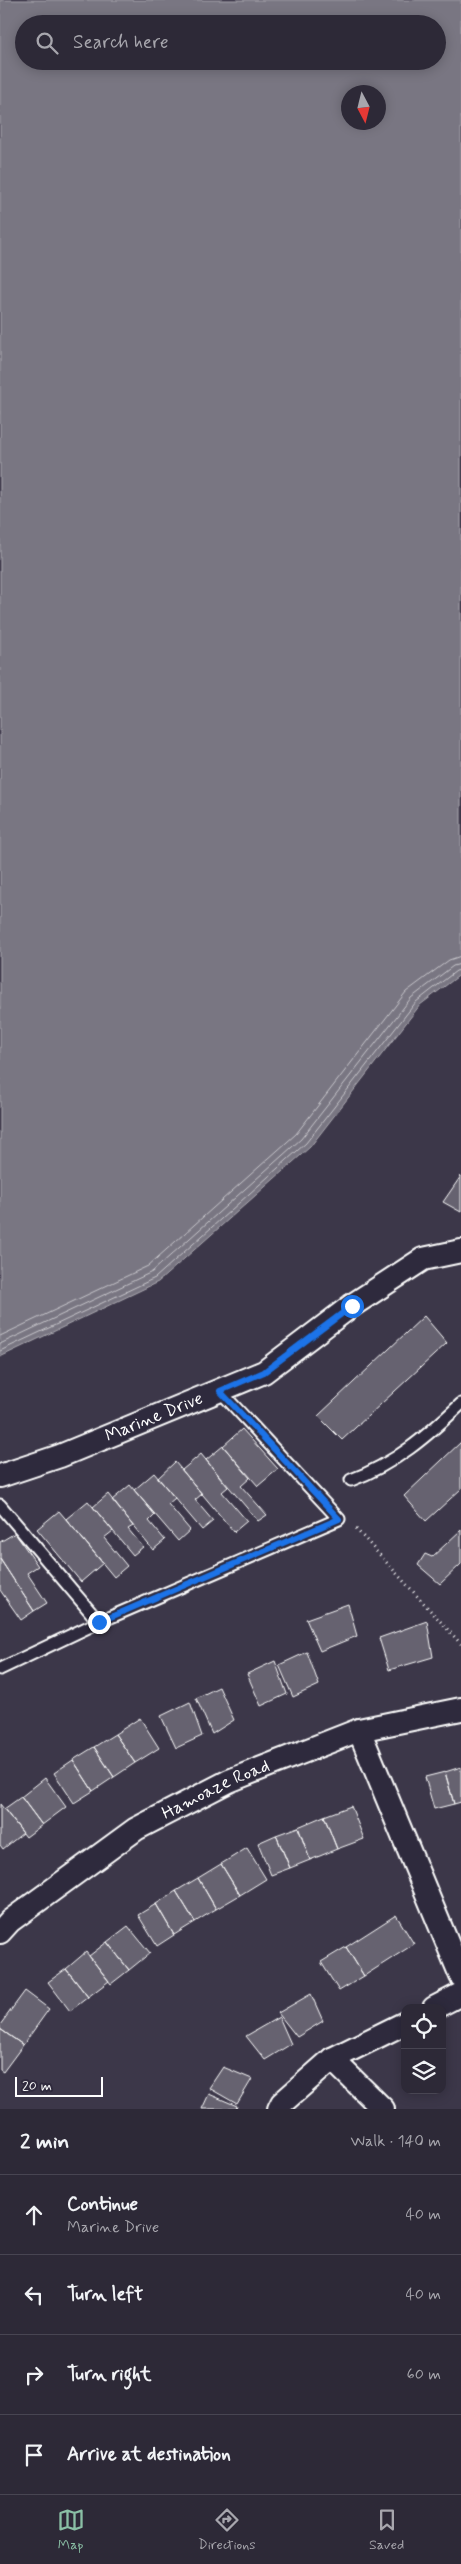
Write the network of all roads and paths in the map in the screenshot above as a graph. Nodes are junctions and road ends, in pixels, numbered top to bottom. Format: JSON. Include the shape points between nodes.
{"nodes":[{"id":1,"x":461,"y":1251,"type":"edge"},
{"id":2,"x":220,"y":1391,"type":"junction"},
{"id":3,"x":461,"y":1404,"type":"edge"},
{"id":4,"x":0,"y":1476,"type":"edge"},
{"id":5,"x":351,"y":1480,"type":"dead end"},
{"id":6,"x":0,"y":1505,"type":"edge"},
{"id":7,"x":339,"y":1519,"type":"junction"},
{"id":8,"x":99,"y":1622,"type":"junction"},
{"id":9,"x":461,"y":1644,"type":"edge"},
{"id":10,"x":0,"y":1669,"type":"edge"},
{"id":11,"x":461,"y":1709,"type":"edge"},
{"id":12,"x":359,"y":1730,"type":"junction"},
{"id":13,"x":0,"y":1932,"type":"edge"},
{"id":14,"x":461,"y":1976,"type":"edge"},
{"id":15,"x":461,"y":1994,"type":"edge"},
{"id":16,"x":442,"y":2004,"type":"edge"},
{"id":17,"x":401,"y":2025,"type":"edge"},
{"id":18,"x":332,"y":2059,"type":"junction"},
{"id":19,"x":278,"y":2109,"type":"edge"},
{"id":20,"x":383,"y":2109,"type":"edge"}],
"edges":[{"from":1,"to":2,"type":"street","name":"Marine Drive","via":[[423,1259],[352,1306],[264,1372]]},
{"from":2,"to":4,"type":"street","name":"Marine Drive","via":[[60,1456]]},
{"from":2,"to":7,"type":"lane"},
{"from":3,"to":5,"type":"lane","via":[[402,1454],[378,1470]]},
{"from":6,"to":8,"type":"lane"},
{"from":7,"to":8,"type":"lane"},
{"from":7,"to":9,"type":"path","via":[[353,1526]]},
{"from":8,"to":10,"type":"lane"},
{"from":11,"to":12,"type":"street","name":"Hamoaze Road"},
{"from":12,"to":13,"type":"street","name":"Hamoaze Road","via":[[229,1781],[136,1829],[10,1921]]},
{"from":12,"to":14,"type":"street"},
{"from":15,"to":16,"type":"street"},
{"from":17,"to":18,"type":"street"},
{"from":18,"to":19,"type":"street"},
{"from":18,"to":20,"type":"street"}]}
